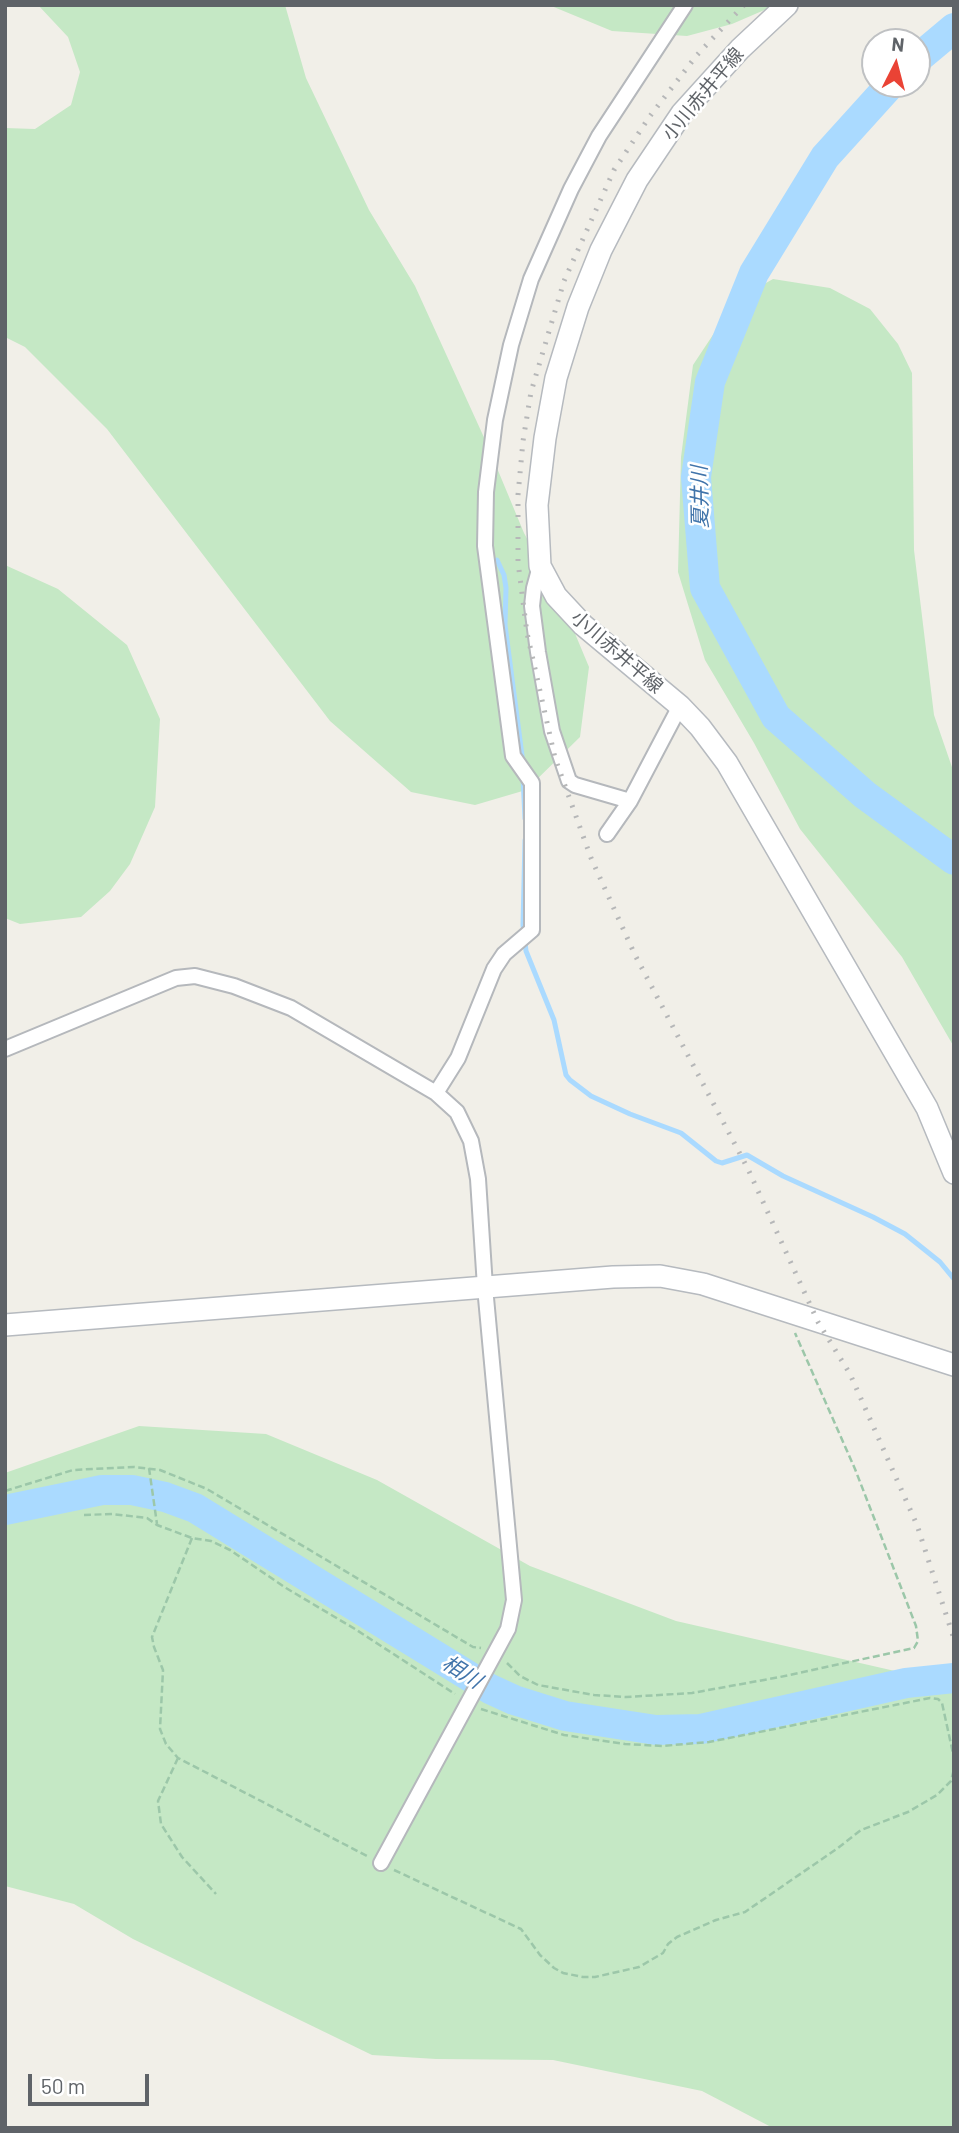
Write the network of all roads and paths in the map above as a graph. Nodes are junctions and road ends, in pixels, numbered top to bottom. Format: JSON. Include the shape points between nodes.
{"nodes":[{"id":1,"x":685,"y":5,"type":"edge"},
{"id":2,"x":787,"y":5,"type":"edge"},
{"id":3,"x":540,"y":566,"type":"junction"},
{"id":4,"x":680,"y":706,"type":"junction"},
{"id":5,"x":630,"y":801,"type":"junction"},
{"id":6,"x":607,"y":834,"type":"dead end"},
{"id":7,"x":5,"y":1049,"type":"edge"},
{"id":8,"x":436,"y":1093,"type":"junction"},
{"id":9,"x":954,"y":1173,"type":"edge"},
{"id":10,"x":485,"y":1287,"type":"junction"},
{"id":11,"x":785,"y":1311,"type":"junction"},
{"id":12,"x":5,"y":1325,"type":"edge"},
{"id":13,"x":954,"y":1365,"type":"edge"},
{"id":14,"x":150,"y":1470,"type":"junction"},
{"id":15,"x":5,"y":1491,"type":"edge"},
{"id":16,"x":157,"y":1525,"type":"dead end"},
{"id":17,"x":192,"y":1538,"type":"dead end"},
{"id":18,"x":492,"y":1657,"type":"junction"},
{"id":19,"x":943,"y":1703,"type":"dead end"},
{"id":20,"x":177,"y":1758,"type":"junction"},
{"id":21,"x":954,"y":1758,"type":"edge"},
{"id":22,"x":954,"y":1769,"type":"edge"},
{"id":23,"x":381,"y":1863,"type":"junction"},
{"id":24,"x":216,"y":1894,"type":"dead end"}],
"edges":[{"from":1,"to":8,"type":"street","via":[[599,136],[571,189],[531,279],[511,345],[495,419],[485,546],[513,756],[532,783],[532,930],[494,969],[458,1058]]},
{"from":2,"to":3,"type":"main road","name":"小川赤井平線","via":[[682,113],[637,180],[601,250],[556,377],[537,505]]},
{"from":3,"to":4,"type":"main road","name":"小川赤井平線","via":[[556,596],[583,625]]},
{"from":3,"to":5,"type":"street","via":[[532,606],[538,652],[552,731],[569,781]]},
{"from":4,"to":5,"type":"street"},
{"from":4,"to":9,"type":"main road","name":"小川赤井平線","via":[[727,763],[928,1108]]},
{"from":5,"to":6,"type":"street"},
{"from":7,"to":8,"type":"street","via":[[176,978],[195,976],[292,1008]]},
{"from":8,"to":10,"type":"street","via":[[457,1112],[471,1141]]},
{"from":10,"to":11,"type":"main road","via":[[660,1276],[703,1284]]},
{"from":10,"to":12,"type":"main road"},
{"from":10,"to":18,"type":"street","via":[[514,1600],[508,1629]]},
{"from":11,"to":13,"type":"main road"},
{"from":11,"to":18,"type":"path","via":[[855,1469],[916,1626],[914,1648],[691,1693],[626,1696],[538,1685]]},
{"from":14,"to":15,"type":"path","via":[[73,1470]]},
{"from":14,"to":16,"type":"path"},
{"from":14,"to":18,"type":"path","via":[[207,1489]]},
{"from":17,"to":20,"type":"path","via":[[152,1637],[163,1670],[160,1729]]},
{"from":18,"to":23,"type":"street"},
{"from":19,"to":21,"type":"path"},
{"from":20,"to":23,"type":"path"},
{"from":20,"to":24,"type":"path","via":[[158,1801],[160,1824]]},
{"from":22,"to":23,"type":"path","via":[[951,1781],[937,1795],[908,1812],[861,1829],[744,1912],[677,1937],[663,1953],[639,1967],[595,1977],[563,1973],[540,1955],[521,1929]]}]}
